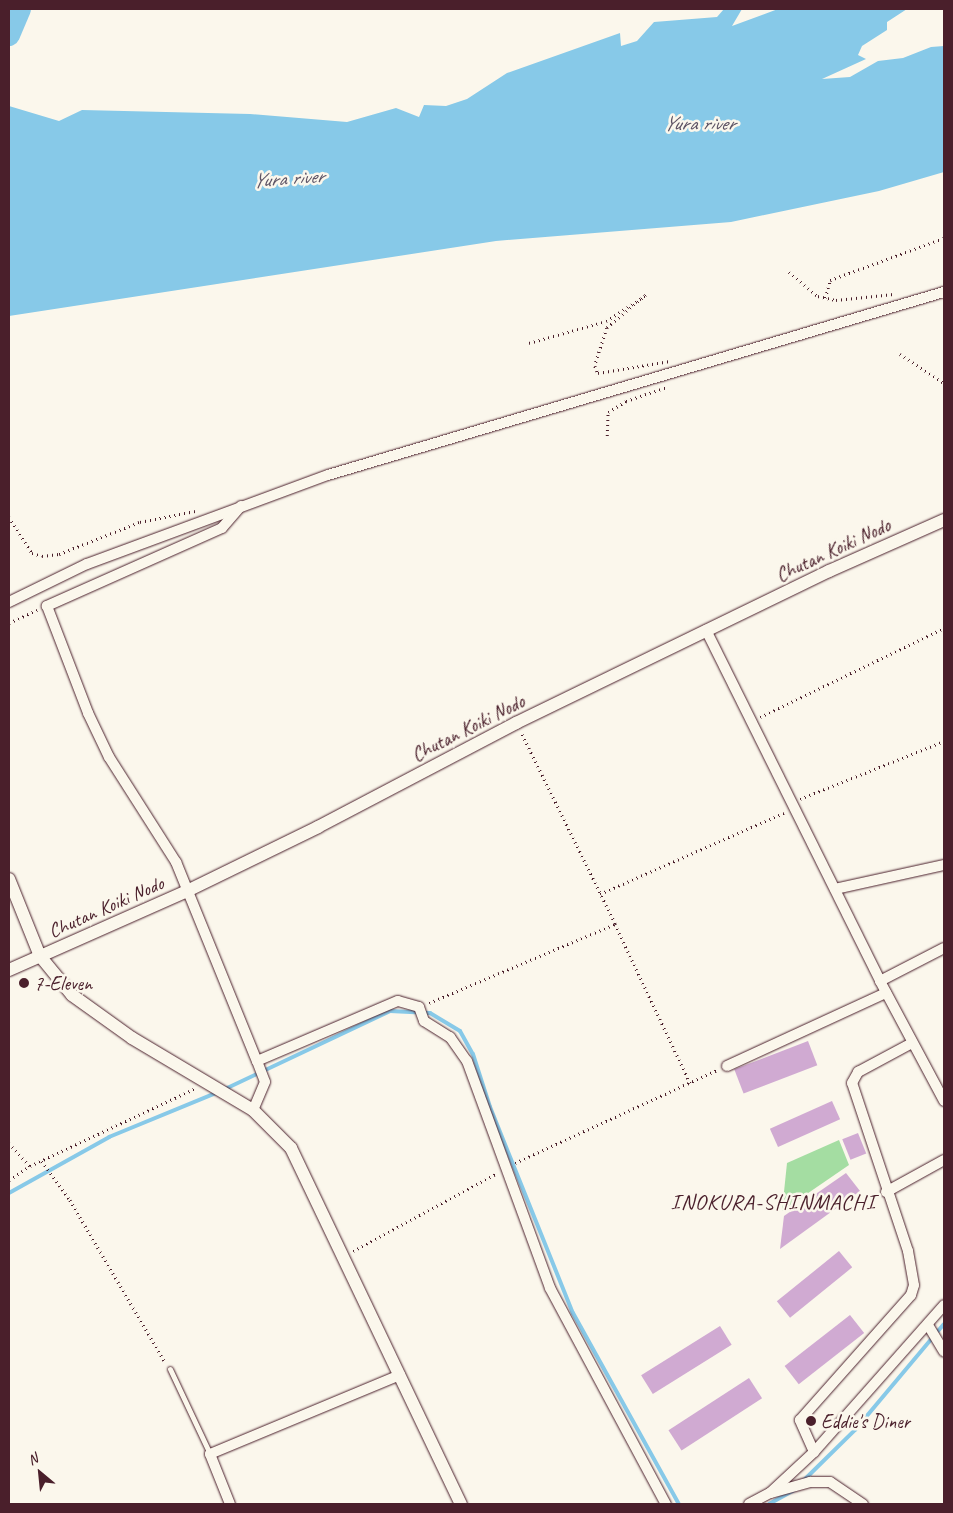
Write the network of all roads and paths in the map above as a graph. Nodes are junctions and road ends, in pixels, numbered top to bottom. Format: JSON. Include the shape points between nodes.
{"nodes":[{"id":1,"x":944,"y":238,"type":"edge"},
{"id":2,"x":789,"y":272,"type":"dead end"},
{"id":3,"x":944,"y":292,"type":"edge"},
{"id":4,"x":899,"y":294,"type":"dead end"},
{"id":5,"x":825,"y":298,"type":"junction"},
{"id":6,"x":529,"y":343,"type":"dead end"},
{"id":7,"x":900,"y":354,"type":"dead end"},
{"id":8,"x":680,"y":362,"type":"dead end"},
{"id":9,"x":944,"y":384,"type":"edge"},
{"id":10,"x":671,"y":386,"type":"dead end"},
{"id":11,"x":607,"y":436,"type":"dead end"},
{"id":12,"x":241,"y":506,"type":"junction"},
{"id":13,"x":205,"y":509,"type":"dead end"},
{"id":14,"x":9,"y":517,"type":"edge"},
{"id":15,"x":944,"y":520,"type":"edge"},
{"id":16,"x":9,"y":602,"type":"edge"},
{"id":17,"x":47,"y":606,"type":"junction"},
{"id":18,"x":9,"y":623,"type":"edge"},
{"id":19,"x":944,"y":628,"type":"edge"},
{"id":20,"x":706,"y":630,"type":"junction"},
{"id":21,"x":749,"y":722,"type":"junction"},
{"id":22,"x":516,"y":723,"type":"junction"},
{"id":23,"x":944,"y":741,"type":"edge"},
{"id":24,"x":793,"y":806,"type":"junction"},
{"id":25,"x":944,"y":865,"type":"edge"},
{"id":26,"x":9,"y":879,"type":"edge"},
{"id":27,"x":835,"y":889,"type":"junction"},
{"id":28,"x":185,"y":892,"type":"junction"},
{"id":29,"x":600,"y":894,"type":"junction"},
{"id":30,"x":615,"y":924,"type":"junction"},
{"id":31,"x":944,"y":948,"type":"edge"},
{"id":32,"x":40,"y":956,"type":"junction"},
{"id":33,"x":9,"y":970,"type":"edge"},
{"id":34,"x":880,"y":981,"type":"junction"},
{"id":35,"x":886,"y":993,"type":"junction"},
{"id":36,"x":419,"y":1007,"type":"junction"},
{"id":37,"x":912,"y":1044,"type":"junction"},
{"id":38,"x":257,"y":1061,"type":"junction"},
{"id":39,"x":727,"y":1066,"type":"joint"},
{"id":40,"x":207,"y":1083,"type":"junction"},
{"id":41,"x":690,"y":1083,"type":"junction"},
{"id":42,"x":944,"y":1101,"type":"edge"},
{"id":43,"x":253,"y":1110,"type":"junction"},
{"id":44,"x":9,"y":1143,"type":"edge"},
{"id":45,"x":944,"y":1160,"type":"edge"},
{"id":46,"x":42,"y":1161,"type":"junction"},
{"id":47,"x":30,"y":1166,"type":"junction"},
{"id":48,"x":506,"y":1169,"type":"junction"},
{"id":49,"x":9,"y":1180,"type":"edge"},
{"id":50,"x":886,"y":1192,"type":"junction"},
{"id":51,"x":344,"y":1255,"type":"junction"},
{"id":52,"x":944,"y":1305,"type":"edge"},
{"id":53,"x":928,"y":1325,"type":"junction"},
{"id":54,"x":944,"y":1352,"type":"edge"},
{"id":55,"x":170,"y":1369,"type":"joint"},
{"id":56,"x":400,"y":1376,"type":"junction"},
{"id":57,"x":814,"y":1452,"type":"junction"},
{"id":58,"x":210,"y":1454,"type":"junction"},
{"id":59,"x":770,"y":1493,"type":"junction"},
{"id":60,"x":230,"y":1504,"type":"edge"},
{"id":61,"x":461,"y":1504,"type":"edge"},
{"id":62,"x":666,"y":1504,"type":"edge"},
{"id":63,"x":749,"y":1504,"type":"edge"},
{"id":64,"x":862,"y":1504,"type":"edge"}],
"edges":[{"from":1,"to":5,"type":"path","via":[[830,280]]},
{"from":2,"to":5,"type":"path"},
{"from":3,"to":12,"type":"street","via":[[515,418],[328,475]]},
{"from":4,"to":5,"type":"path","via":[[863,299]]},
{"from":6,"to":8,"type":"path","via":[[606,321],[646,295],[607,328],[595,366],[598,373]]},
{"from":7,"to":9,"type":"path"},
{"from":10,"to":11,"type":"path","via":[[626,401],[608,412]]},
{"from":12,"to":16,"type":"street","via":[[88,564]]},
{"from":12,"to":17,"type":"street","via":[[222,528]]},
{"from":13,"to":14,"type":"path","via":[[140,522],[59,554],[42,556],[32,553]]},
{"from":15,"to":20,"type":"street","name":"Chutan Koiki Nodo"},
{"from":17,"to":18,"type":"path"},
{"from":17,"to":28,"type":"street","via":[[88,713],[109,757],[176,862]]},
{"from":19,"to":21,"type":"path"},
{"from":20,"to":21,"type":"street"},
{"from":20,"to":22,"type":"street","name":"Chutan Koiki Nodo"},
{"from":21,"to":24,"type":"street"},
{"from":22,"to":28,"type":"street","name":"Chutan Koiki Nodo","via":[[318,827]]},
{"from":22,"to":29,"type":"path"},
{"from":23,"to":24,"type":"path"},
{"from":24,"to":27,"type":"street"},
{"from":24,"to":29,"type":"path"},
{"from":25,"to":27,"type":"street"},
{"from":26,"to":32,"type":"street"},
{"from":27,"to":34,"type":"street"},
{"from":28,"to":32,"type":"street","name":"Chutan Koiki Nodo"},
{"from":28,"to":38,"type":"street"},
{"from":29,"to":30,"type":"path"},
{"from":30,"to":36,"type":"path"},
{"from":30,"to":41,"type":"path"},
{"from":31,"to":34,"type":"street"},
{"from":32,"to":33,"type":"street","name":"Chutan Koiki Nodo"},
{"from":32,"to":40,"type":"street","via":[[72,995],[132,1038]]},
{"from":34,"to":35,"type":"street"},
{"from":35,"to":37,"type":"street"},
{"from":35,"to":39,"type":"street"},
{"from":36,"to":38,"type":"street","via":[[398,1001]]},
{"from":36,"to":48,"type":"street","via":[[424,1021],[450,1037],[468,1061]]},
{"from":37,"to":42,"type":"street"},
{"from":37,"to":50,"type":"street","via":[[858,1072],[852,1083]]},
{"from":38,"to":43,"type":"street","via":[[265,1082]]},
{"from":39,"to":41,"type":"path"},
{"from":40,"to":43,"type":"street"},
{"from":40,"to":46,"type":"path"},
{"from":41,"to":48,"type":"path"},
{"from":43,"to":51,"type":"street","via":[[291,1148]]},
{"from":44,"to":47,"type":"path"},
{"from":45,"to":50,"type":"street"},
{"from":46,"to":47,"type":"path"},
{"from":46,"to":55,"type":"path","via":[[70,1200]]},
{"from":47,"to":49,"type":"path"},
{"from":48,"to":51,"type":"path"},
{"from":48,"to":62,"type":"street","via":[[550,1288]]},
{"from":50,"to":57,"type":"street","via":[[908,1251],[914,1285],[911,1294],[800,1420]]},
{"from":51,"to":56,"type":"street"},
{"from":52,"to":53,"type":"street"},
{"from":53,"to":54,"type":"street"},
{"from":53,"to":57,"type":"street"},
{"from":55,"to":58,"type":"lane"},
{"from":56,"to":58,"type":"street"},
{"from":56,"to":61,"type":"street"},
{"from":57,"to":59,"type":"street"},
{"from":58,"to":60,"type":"street"},
{"from":59,"to":63,"type":"street"},
{"from":59,"to":64,"type":"street","via":[[810,1482],[830,1482]]}]}
